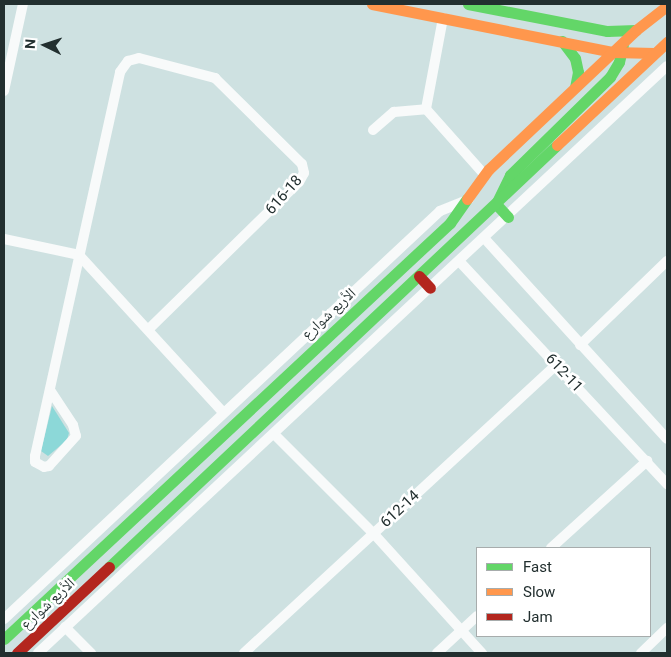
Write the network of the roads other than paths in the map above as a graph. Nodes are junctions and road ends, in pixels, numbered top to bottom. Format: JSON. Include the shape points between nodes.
{"nodes":[{"id":1,"x":23,"y":4,"type":"edge"},
{"id":2,"x":372,"y":4,"type":"edge"},
{"id":3,"x":468,"y":4,"type":"edge"},
{"id":4,"x":667,"y":6,"type":"edge"},
{"id":5,"x":443,"y":18,"type":"junction"},
{"id":6,"x":562,"y":42,"type":"junction"},
{"id":7,"x":667,"y":42,"type":"edge"},
{"id":8,"x":619,"y":45,"type":"junction"},
{"id":9,"x":654,"y":53,"type":"junction"},
{"id":10,"x":598,"y":66,"type":"junction"},
{"id":11,"x":666,"y":68,"type":"edge"},
{"id":12,"x":610,"y":77,"type":"junction"},
{"id":13,"x":575,"y":87,"type":"junction"},
{"id":14,"x":4,"y":92,"type":"edge"},
{"id":15,"x":426,"y":109,"type":"junction"},
{"id":16,"x":373,"y":130,"type":"dead end"},
{"id":17,"x":484,"y":174,"type":"junction"},
{"id":18,"x":469,"y":199,"type":"junction"},
{"id":19,"x":496,"y":204,"type":"junction"},
{"id":20,"x":508,"y":217,"type":"junction"},
{"id":21,"x":4,"y":239,"type":"edge"},
{"id":22,"x":485,"y":239,"type":"junction"},
{"id":23,"x":79,"y":255,"type":"junction"},
{"id":24,"x":667,"y":261,"type":"edge"},
{"id":25,"x":460,"y":262,"type":"junction"},
{"id":26,"x":419,"y":276,"type":"junction"},
{"id":27,"x":430,"y":288,"type":"junction"},
{"id":28,"x":148,"y":330,"type":"junction"},
{"id":29,"x":580,"y":345,"type":"junction"},
{"id":30,"x":556,"y":364,"type":"junction"},
{"id":31,"x":50,"y":390,"type":"junction"},
{"id":32,"x":224,"y":413,"type":"junction"},
{"id":33,"x":274,"y":434,"type":"junction"},
{"id":34,"x":667,"y":440,"type":"edge"},
{"id":35,"x":647,"y":461,"type":"junction"},
{"id":36,"x":170,"y":483,"type":"junction"},
{"id":37,"x":667,"y":484,"type":"edge"},
{"id":38,"x":184,"y":498,"type":"junction"},
{"id":39,"x":374,"y":534,"type":"junction"},
{"id":40,"x":553,"y":547,"type":"edge"},
{"id":41,"x":476,"y":617,"type":"edge"},
{"id":42,"x":4,"y":619,"type":"edge"},
{"id":43,"x":65,"y":627,"type":"junction"},
{"id":44,"x":667,"y":628,"type":"edge"},
{"id":45,"x":461,"y":631,"type":"junction"},
{"id":46,"x":4,"y":639,"type":"edge"},
{"id":47,"x":17,"y":653,"type":"edge"},
{"id":48,"x":38,"y":653,"type":"edge"},
{"id":49,"x":91,"y":653,"type":"edge"},
{"id":50,"x":244,"y":653,"type":"edge"},
{"id":51,"x":437,"y":653,"type":"edge"},
{"id":52,"x":482,"y":653,"type":"edge"},
{"id":53,"x":641,"y":653,"type":"edge"}],
"edges":[{"from":1,"to":14,"type":"street"},
{"from":2,"to":5,"type":"main road"},
{"from":3,"to":8,"type":"main road"},
{"from":4,"to":8,"type":"main road","name":"الأربع شوارع"},
{"from":5,"to":6,"type":"main road"},
{"from":5,"to":15,"type":"street"},
{"from":6,"to":8,"type":"main road"},
{"from":6,"to":13,"type":"main road","via":[[575,58],[578,72]]},
{"from":7,"to":9,"type":"main road","name":"الأربع شوارع"},
{"from":8,"to":9,"type":"main road"},
{"from":8,"to":10,"type":"main road","name":"الأربع شوارع"},
{"from":8,"to":12,"type":"main road"},
{"from":9,"to":19,"type":"main road","name":"الأربع شوارع"},
{"from":10,"to":12,"type":"main road","via":[[606,69]]},
{"from":10,"to":13,"type":"main road","name":"الأربع شوارع"},
{"from":11,"to":20,"type":"street"},
{"from":12,"to":19,"type":"main road","via":[[517,167]]},
{"from":13,"to":17,"type":"main road","name":"الأربع شوارع"},
{"from":15,"to":16,"type":"street","via":[[394,112]]},
{"from":15,"to":17,"type":"street"},
{"from":17,"to":18,"type":"main road","name":"الأربع شوارع"},
{"from":18,"to":32,"type":"street","via":[[440,211]]},
{"from":18,"to":36,"type":"main road","name":"الأربع شوارع","via":[[450,222]]},
{"from":19,"to":20,"type":"main road"},
{"from":19,"to":26,"type":"main road","name":"الأربع شوارع"},
{"from":20,"to":22,"type":"street"},
{"from":21,"to":23,"type":"street"},
{"from":22,"to":25,"type":"street"},
{"from":22,"to":29,"type":"street","name":"612-11"},
{"from":23,"to":28,"type":"street"},
{"from":23,"to":28,"type":"street","name":"616-18","via":[[120,72],[128,61],[139,58],[215,78],[302,164],[304,173],[299,182]]},
{"from":23,"to":31,"type":"street"},
{"from":24,"to":29,"type":"street"},
{"from":25,"to":27,"type":"street"},
{"from":25,"to":30,"type":"street","name":"612-11"},
{"from":26,"to":27,"type":"main road"},
{"from":26,"to":38,"type":"main road","name":"الأربع شوارع"},
{"from":27,"to":33,"type":"street"},
{"from":28,"to":32,"type":"street"},
{"from":29,"to":34,"type":"street","name":"612-11"},
{"from":30,"to":35,"type":"street","name":"612-11"},
{"from":30,"to":39,"type":"street","name":"612-14"},
{"from":31,"to":31,"type":"street","via":[[73,424],[76,436],[44,467],[35,462],[35,456]]},
{"from":32,"to":42,"type":"street"},
{"from":33,"to":39,"type":"street"},
{"from":33,"to":43,"type":"street"},
{"from":35,"to":37,"type":"street","name":"612-11"},
{"from":35,"to":40,"type":"street"},
{"from":36,"to":38,"type":"main road"},
{"from":36,"to":46,"type":"main road","name":"الأربع شوارع"},
{"from":38,"to":47,"type":"main road","name":"الأربع شوارع"},
{"from":39,"to":45,"type":"street"},
{"from":39,"to":50,"type":"street","name":"612-14"},
{"from":41,"to":45,"type":"street"},
{"from":43,"to":48,"type":"street"},
{"from":43,"to":49,"type":"street"},
{"from":44,"to":53,"type":"street"},
{"from":45,"to":51,"type":"street"},
{"from":45,"to":52,"type":"street"}]}
